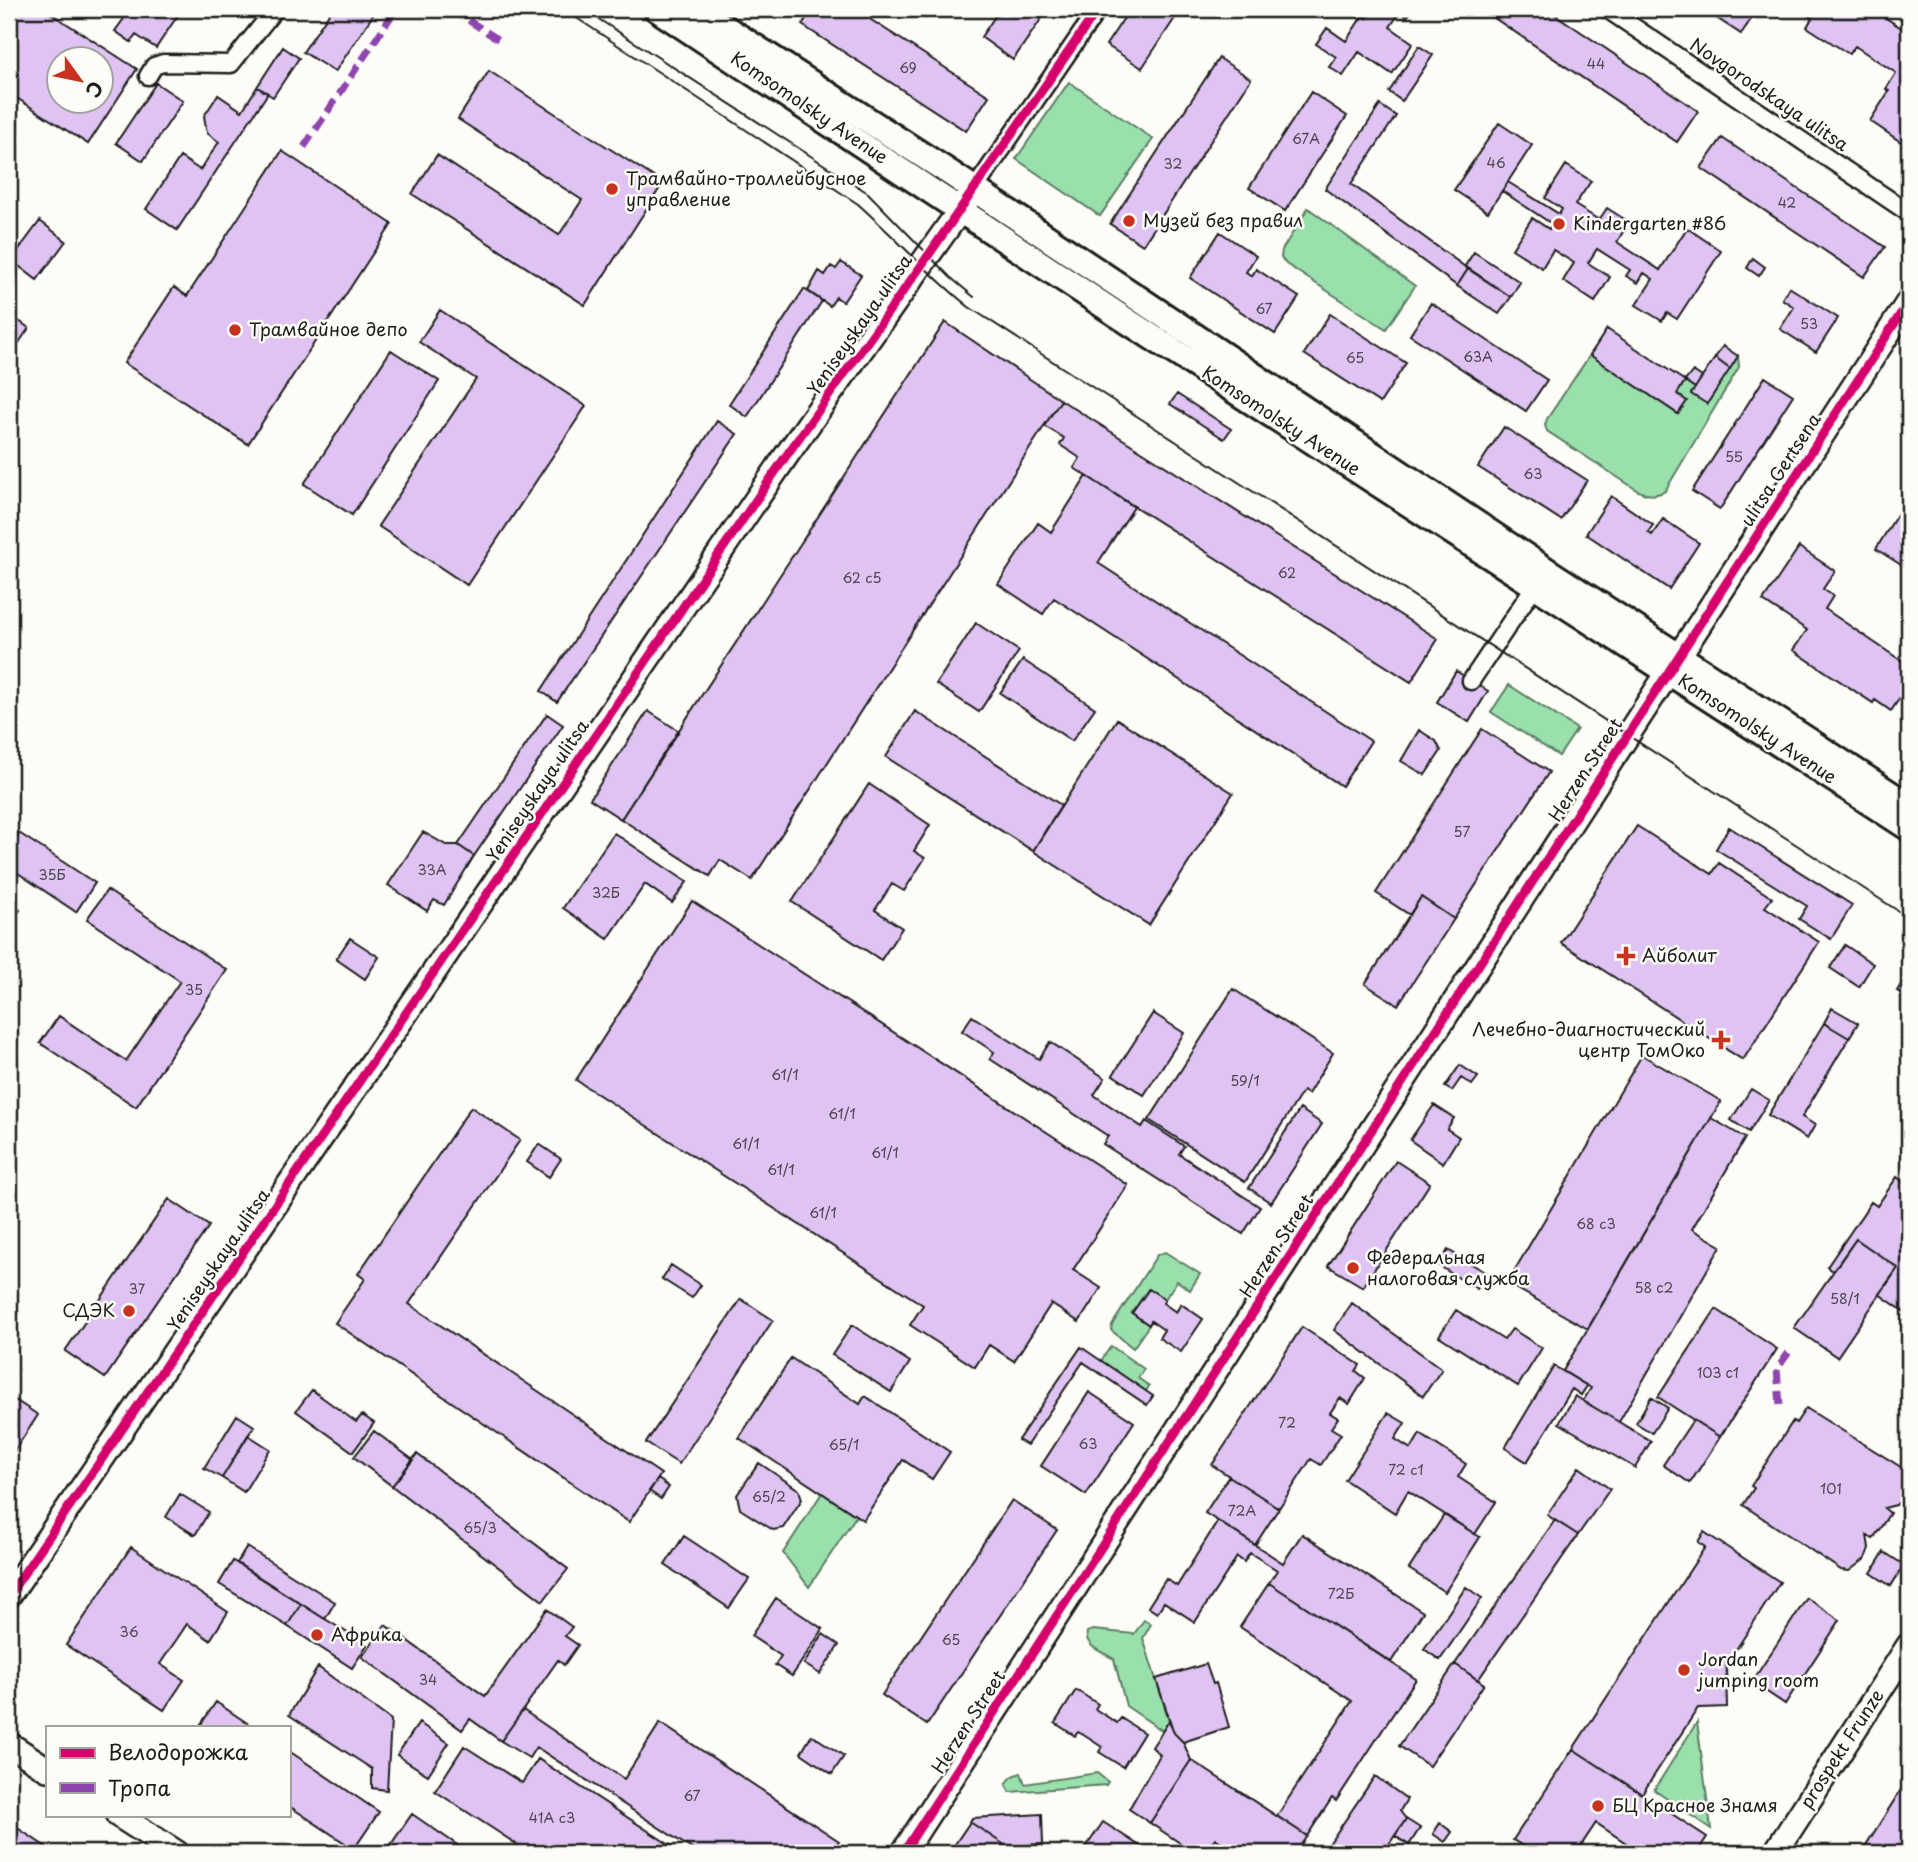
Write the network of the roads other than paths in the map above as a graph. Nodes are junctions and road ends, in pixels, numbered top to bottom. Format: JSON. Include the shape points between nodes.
{"nodes":[{"id":1,"x":275,"y":9,"type":"edge"},
{"id":2,"x":657,"y":9,"type":"edge"},
{"id":3,"x":696,"y":9,"type":"edge"},
{"id":4,"x":1098,"y":9,"type":"edge"},
{"id":5,"x":1607,"y":9,"type":"edge"},
{"id":6,"x":148,"y":76,"type":"dead end"},
{"id":7,"x":967,"y":200,"type":"junction"},
{"id":8,"x":1909,"y":214,"type":"edge"},
{"id":9,"x":1909,"y":302,"type":"edge"},
{"id":10,"x":1540,"y":578,"type":"junction"},
{"id":11,"x":1674,"y":664,"type":"junction"},
{"id":12,"x":1471,"y":681,"type":"dead end"},
{"id":13,"x":1909,"y":806,"type":"edge"},
{"id":14,"x":1909,"y":828,"type":"edge"},
{"id":15,"x":9,"y":1595,"type":"edge"},
{"id":16,"x":1909,"y":1645,"type":"edge"},
{"id":17,"x":9,"y":1744,"type":"edge"},
{"id":18,"x":46,"y":1768,"type":"edge"},
{"id":19,"x":120,"y":1816,"type":"edge"},
{"id":20,"x":177,"y":1853,"type":"edge"},
{"id":21,"x":903,"y":1853,"type":"edge"},
{"id":22,"x":1775,"y":1853,"type":"edge"}],
"edges":[{"from":1,"to":6,"type":"street","via":[[231,64],[163,63]]},
{"from":2,"to":7,"type":"main road","name":"Komsomolsky Avenue"},
{"from":3,"to":7,"type":"main road","name":"Komsomolsky Avenue"},
{"from":4,"to":7,"type":"street","name":"Yeniseyskaya ulitsa"},
{"from":5,"to":8,"type":"street","name":"Novgorodskaya ulitsa"},
{"from":7,"to":10,"type":"main road","name":"Komsomolsky Avenue"},
{"from":7,"to":15,"type":"street","name":"Yeniseyskaya ulitsa","via":[[624,693]]},
{"from":9,"to":11,"type":"street","name":"ulitsa Gertsena"},
{"from":10,"to":11,"type":"main road","name":"Komsomolsky Avenue"},
{"from":10,"to":12,"type":"street"},
{"from":11,"to":13,"type":"main road","name":"Komsomolsky Avenue"},
{"from":11,"to":14,"type":"main road","name":"Komsomolsky Avenue"},
{"from":11,"to":21,"type":"street","name":"Herzen Street"},
{"from":16,"to":22,"type":"street","name":"prospekt Frunze"},
{"from":17,"to":18,"type":"street"},
{"from":19,"to":20,"type":"street"}]}
